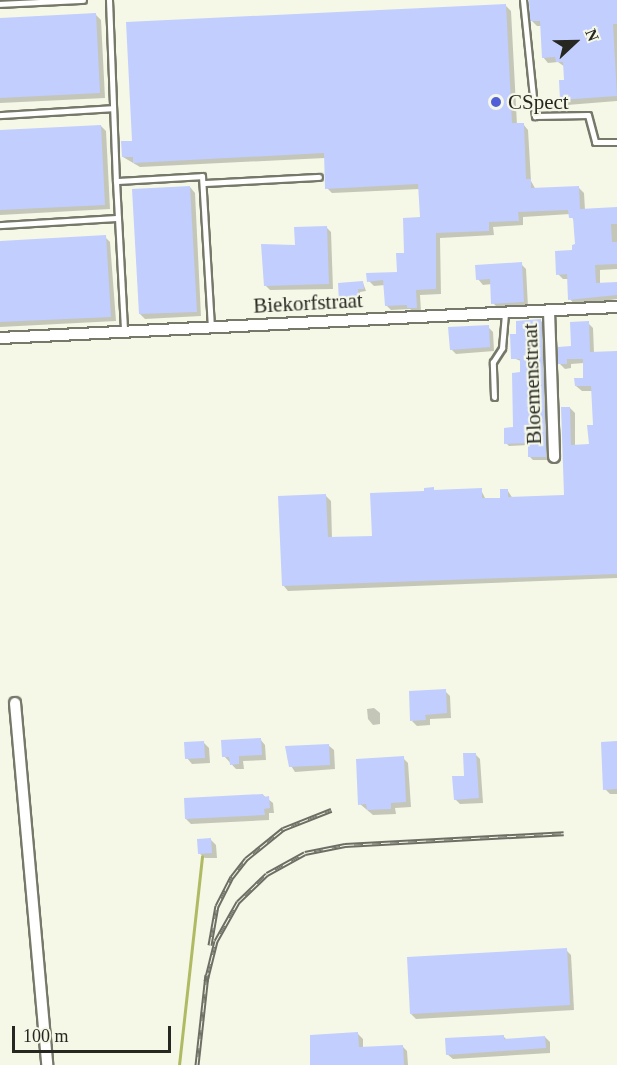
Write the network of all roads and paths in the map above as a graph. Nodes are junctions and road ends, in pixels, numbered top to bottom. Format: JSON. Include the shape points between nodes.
{"nodes":[{"id":1,"x":82,"y":0,"type":"edge"},
{"id":2,"x":108,"y":0,"type":"edge"},
{"id":3,"x":523,"y":0,"type":"edge"},
{"id":4,"x":0,"y":4,"type":"edge"},
{"id":5,"x":113,"y":108,"type":"junction"},
{"id":6,"x":0,"y":115,"type":"edge"},
{"id":7,"x":617,"y":142,"type":"edge"},
{"id":8,"x":320,"y":177,"type":"dead end"},
{"id":9,"x":116,"y":182,"type":"junction"},
{"id":10,"x":203,"y":183,"type":"junction"},
{"id":11,"x":118,"y":218,"type":"junction"},
{"id":12,"x":0,"y":225,"type":"edge"},
{"id":13,"x":617,"y":307,"type":"edge"},
{"id":14,"x":549,"y":311,"type":"junction"},
{"id":15,"x":505,"y":313,"type":"junction"},
{"id":16,"x":211,"y":327,"type":"junction"},
{"id":17,"x":124,"y":331,"type":"junction"},
{"id":18,"x":0,"y":338,"type":"edge"},
{"id":19,"x":494,"y":397,"type":"dead end"},
{"id":20,"x":554,"y":457,"type":"dead end"},
{"id":21,"x":15,"y":703,"type":"dead end"},
{"id":22,"x":47,"y":1065,"type":"edge"}],
"edges":[{"from":1,"to":4,"type":"lane"},
{"from":2,"to":5,"type":"lane"},
{"from":3,"to":7,"type":"lane","via":[[535,116],[588,115],[595,142]]},
{"from":5,"to":6,"type":"lane"},
{"from":5,"to":9,"type":"lane"},
{"from":8,"to":10,"type":"lane"},
{"from":9,"to":10,"type":"lane","via":[[202,176]]},
{"from":9,"to":11,"type":"lane"},
{"from":10,"to":16,"type":"lane"},
{"from":11,"to":12,"type":"lane"},
{"from":11,"to":17,"type":"lane"},
{"from":13,"to":14,"type":"street","name":"Biekorfstraat"},
{"from":14,"to":15,"type":"street","name":"Biekorfstraat"},
{"from":14,"to":20,"type":"street","name":"Bloemenstraat"},
{"from":15,"to":16,"type":"street","name":"Biekorfstraat"},
{"from":15,"to":19,"type":"lane","via":[[502,348],[493,362]]},
{"from":16,"to":17,"type":"street","name":"Biekorfstraat"},
{"from":17,"to":18,"type":"street","name":"Biekorfstraat"},
{"from":21,"to":22,"type":"street"}]}
